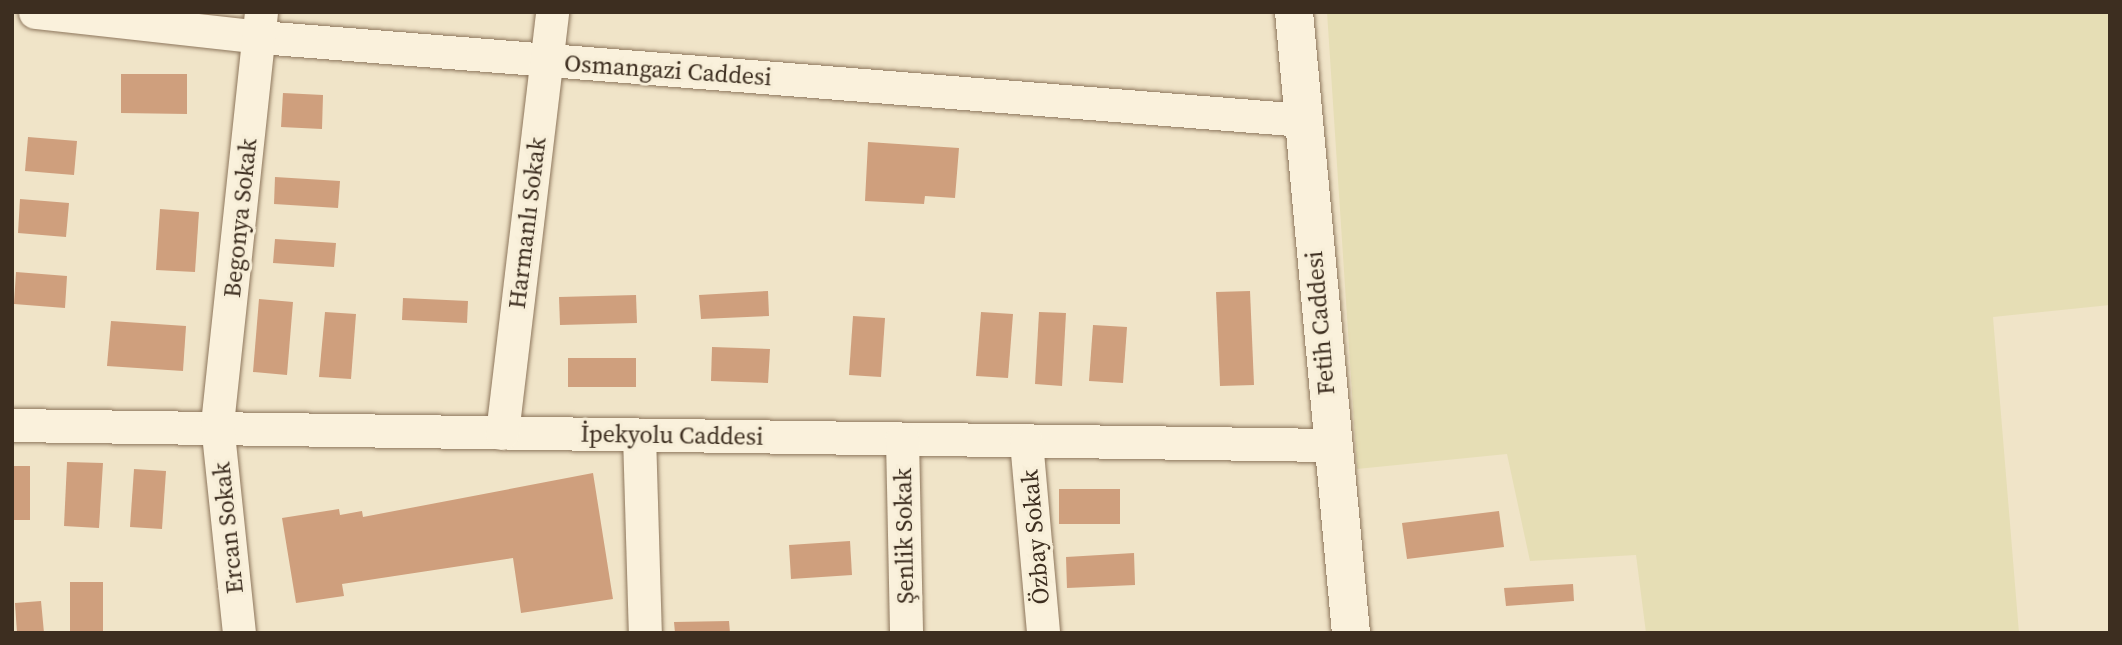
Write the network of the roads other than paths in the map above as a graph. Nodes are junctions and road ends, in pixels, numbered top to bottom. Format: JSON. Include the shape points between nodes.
{"nodes":[{"id":1,"x":35,"y":12,"type":"edge"},
{"id":2,"x":552,"y":12,"type":"edge"},
{"id":3,"x":1294,"y":12,"type":"edge"},
{"id":4,"x":260,"y":25,"type":"edge"},
{"id":5,"x":547,"y":61,"type":"junction"},
{"id":6,"x":1302,"y":120,"type":"junction"},
{"id":7,"x":217,"y":424,"type":"junction"},
{"id":8,"x":12,"y":425,"type":"edge"},
{"id":9,"x":502,"y":433,"type":"junction"},
{"id":10,"x":639,"y":435,"type":"junction"},
{"id":11,"x":902,"y":439,"type":"junction"},
{"id":12,"x":1026,"y":441,"type":"junction"},
{"id":13,"x":1331,"y":445,"type":"junction"},
{"id":14,"x":239,"y":633,"type":"edge"},
{"id":15,"x":645,"y":633,"type":"edge"},
{"id":16,"x":906,"y":633,"type":"edge"},
{"id":17,"x":1043,"y":633,"type":"edge"},
{"id":18,"x":1351,"y":633,"type":"edge"}],
"edges":[{"from":1,"to":4,"type":"street","name":"Osmangazi Caddesi"},
{"from":2,"to":5,"type":"street","name":"Harmanlı Sokak"},
{"from":3,"to":6,"type":"street","name":"Fetih Caddesi"},
{"from":4,"to":5,"type":"street","name":"Osmangazi Caddesi"},
{"from":4,"to":7,"type":"street","name":"Begonya Sokak"},
{"from":5,"to":6,"type":"street","name":"Osmangazi Caddesi"},
{"from":5,"to":9,"type":"street","name":"Harmanlı Sokak"},
{"from":6,"to":13,"type":"street","name":"Fetih Caddesi"},
{"from":7,"to":8,"type":"street","name":"İpekyolu Caddesi"},
{"from":7,"to":9,"type":"street","name":"İpekyolu Caddesi"},
{"from":7,"to":14,"type":"street","name":"Ercan Sokak"},
{"from":9,"to":10,"type":"street","name":"İpekyolu Caddesi"},
{"from":10,"to":11,"type":"street","name":"İpekyolu Caddesi"},
{"from":10,"to":15,"type":"street"},
{"from":11,"to":12,"type":"street","name":"İpekyolu Caddesi"},
{"from":11,"to":16,"type":"street","name":"Şenlik Sokak"},
{"from":12,"to":13,"type":"street","name":"İpekyolu Caddesi"},
{"from":12,"to":17,"type":"street","name":"Özbay Sokak"},
{"from":13,"to":18,"type":"street","name":"Fetih Caddesi"}]}
